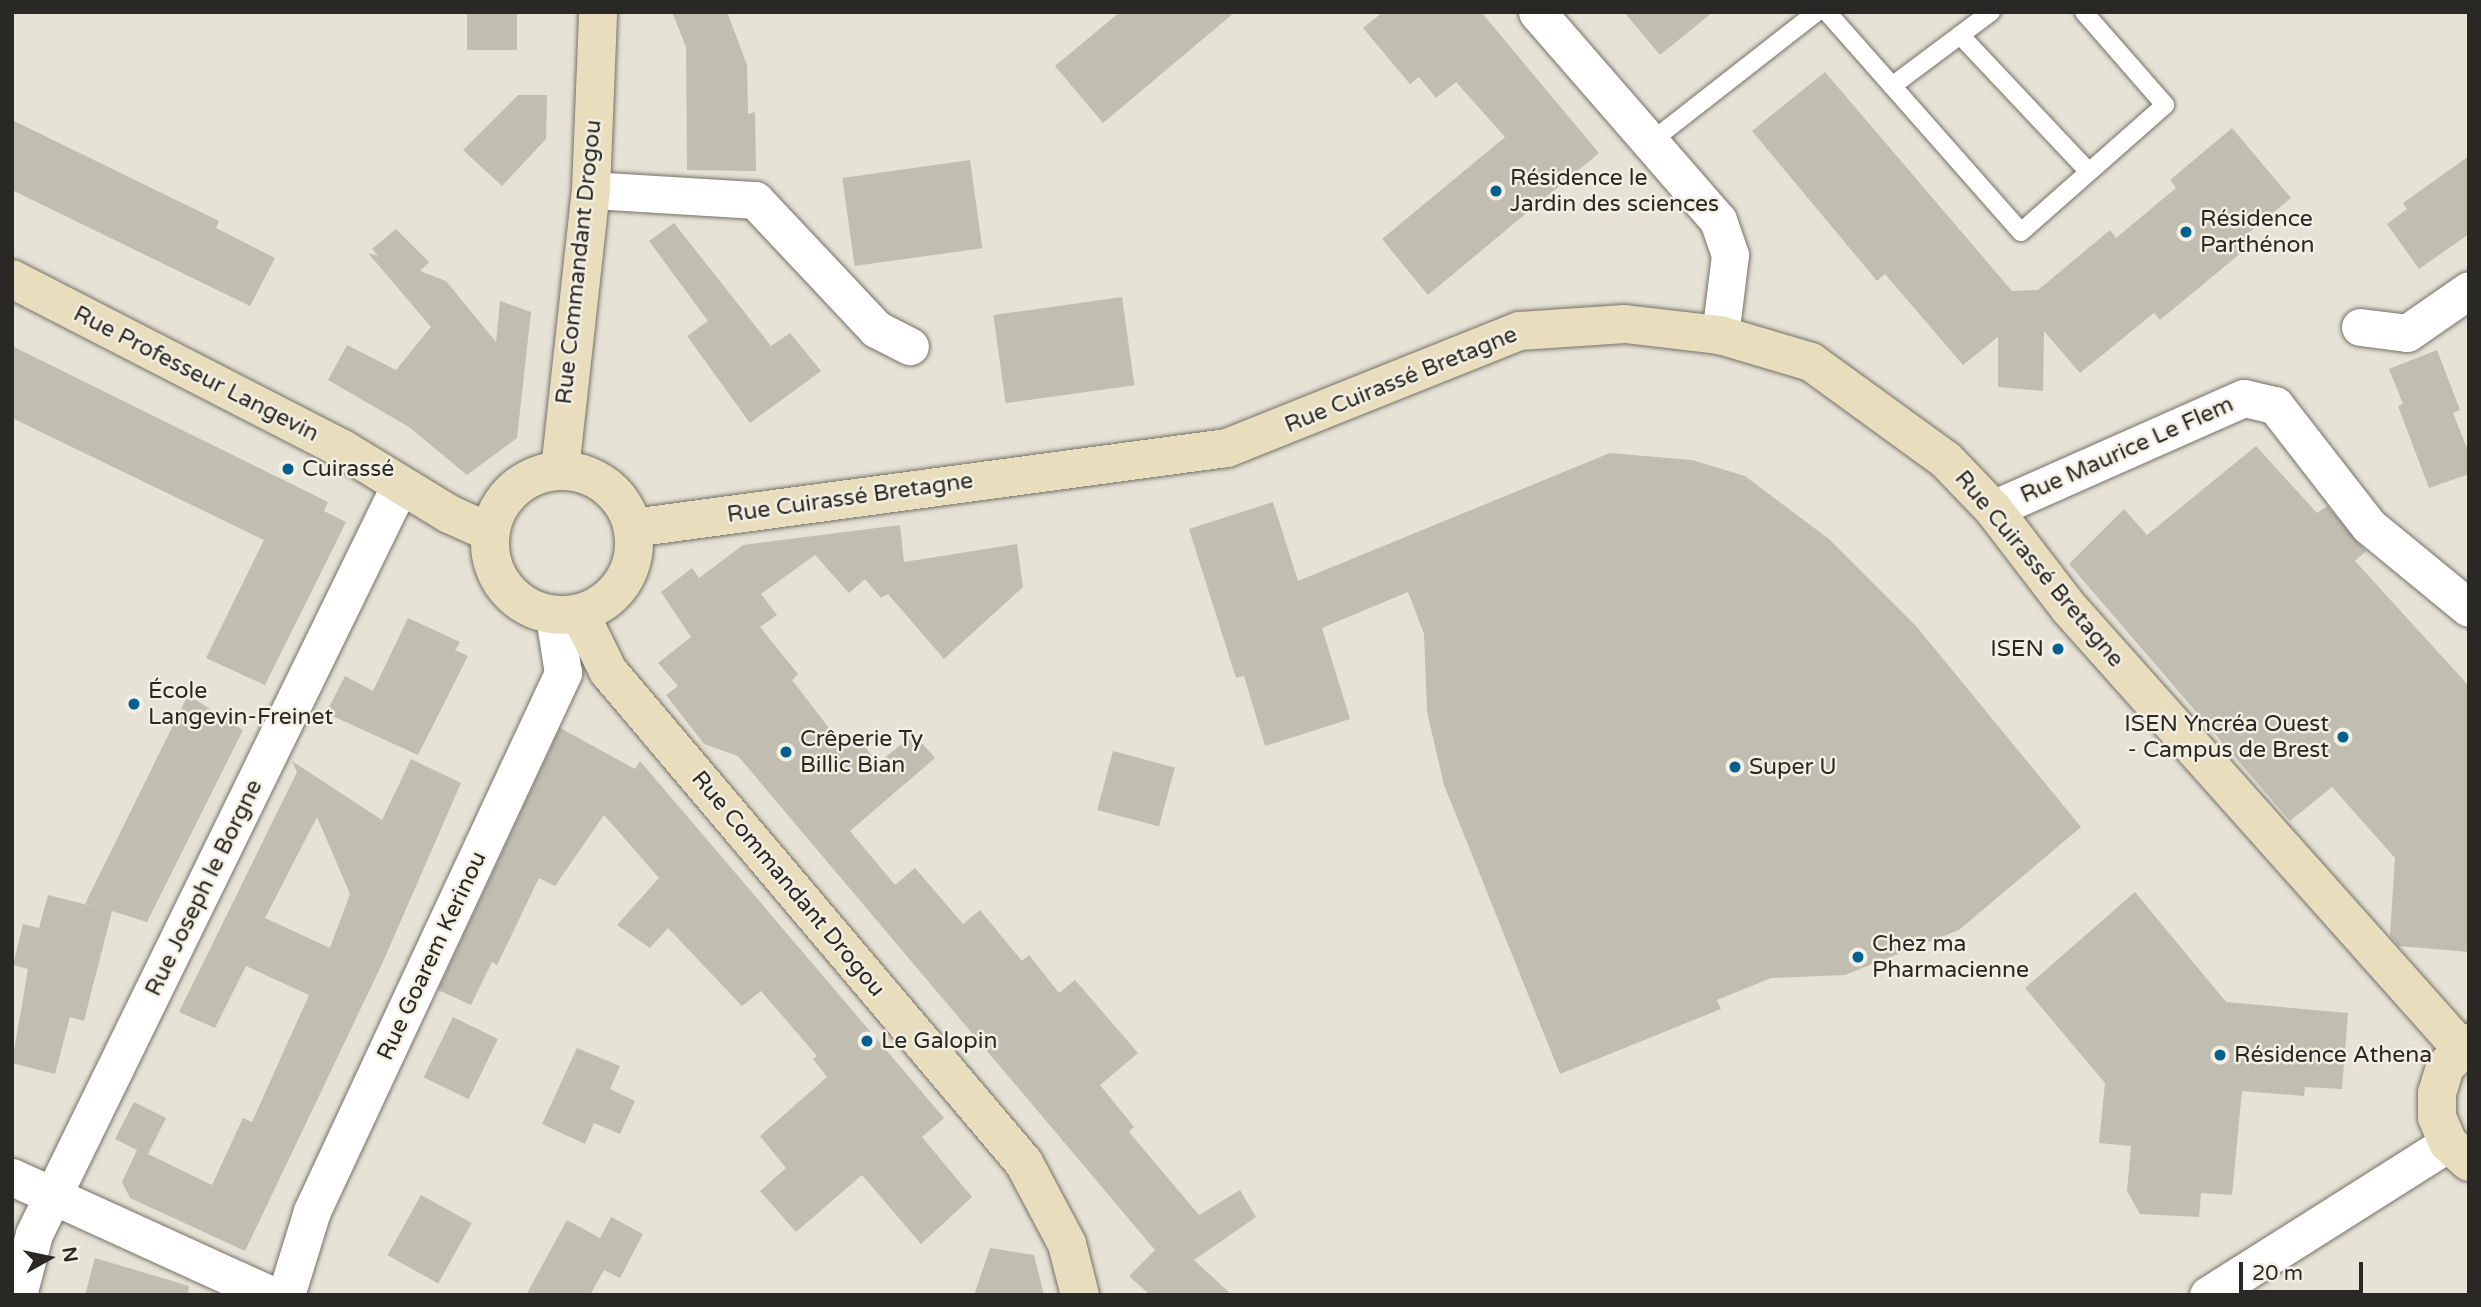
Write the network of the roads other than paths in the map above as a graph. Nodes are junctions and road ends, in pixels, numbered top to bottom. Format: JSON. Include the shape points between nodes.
{"nodes":[{"id":1,"x":598,"y":12,"type":"edge"},
{"id":2,"x":1537,"y":12,"type":"edge"},
{"id":3,"x":1817,"y":12,"type":"edge"},
{"id":4,"x":1827,"y":12,"type":"edge"},
{"id":5,"x":1990,"y":12,"type":"edge"},
{"id":6,"x":2084,"y":12,"type":"edge"},
{"id":7,"x":1960,"y":35,"type":"junction"},
{"id":8,"x":1892,"y":86,"type":"junction"},
{"id":9,"x":1653,"y":141,"type":"junction"},
{"id":10,"x":2088,"y":172,"type":"junction"},
{"id":11,"x":591,"y":190,"type":"junction"},
{"id":12,"x":12,"y":279,"type":"edge"},
{"id":13,"x":2469,"y":290,"type":"edge"},
{"id":14,"x":2360,"y":327,"type":"dead end"},
{"id":15,"x":1720,"y":335,"type":"junction"},
{"id":16,"x":910,"y":346,"type":"dead end"},
{"id":17,"x":560,"y":470,"type":"junction"},
{"id":18,"x":400,"y":485,"type":"junction"},
{"id":19,"x":1993,"y":509,"type":"junction"},
{"id":20,"x":634,"y":528,"type":"junction"},
{"id":21,"x":489,"y":532,"type":"junction"},
{"id":22,"x":2469,"y":607,"type":"edge"},
{"id":23,"x":567,"y":615,"type":"junction"},
{"id":24,"x":2465,"y":1045,"type":"edge"},
{"id":25,"x":2458,"y":1152,"type":"edge"},
{"id":26,"x":12,"y":1177,"type":"edge"},
{"id":27,"x":53,"y":1194,"type":"junction"},
{"id":28,"x":18,"y":1295,"type":"edge"},
{"id":29,"x":271,"y":1295,"type":"edge"},
{"id":30,"x":286,"y":1295,"type":"edge"},
{"id":31,"x":1080,"y":1295,"type":"edge"},
{"id":32,"x":2208,"y":1295,"type":"edge"}],
"edges":[{"from":1,"to":11,"type":"street","name":"Rue Commandant Drogou"},
{"from":2,"to":9,"type":"street"},
{"from":3,"to":9,"type":"lane"},
{"from":4,"to":8,"type":"lane"},
{"from":5,"to":7,"type":"lane"},
{"from":6,"to":10,"type":"lane","via":[[2165,105]]},
{"from":7,"to":8,"type":"lane"},
{"from":7,"to":10,"type":"lane"},
{"from":8,"to":10,"type":"lane","via":[[2021,232]]},
{"from":9,"to":15,"type":"street","via":[[1718,220],[1730,255]]},
{"from":11,"to":16,"type":"street","via":[[755,200],[876,329]]},
{"from":11,"to":17,"type":"street","name":"Rue Commandant Drogou"},
{"from":12,"to":18,"type":"street","name":"Rue Professeur Langevin","via":[[341,448]]},
{"from":13,"to":14,"type":"street","via":[[2407,333]]},
{"from":15,"to":19,"type":"street","name":"Rue Cuirassé Bretagne","via":[[1811,362],[1914,435]]},
{"from":15,"to":20,"type":"street","name":"Rue Cuirassé Bretagne","via":[[1625,324],[1520,331],[1227,448]]},
{"from":17,"to":20,"type":"street","via":[[589,475],[611,489]]},
{"from":17,"to":21,"type":"street","via":[[537,474],[514,488],[498,509]]},
{"from":18,"to":21,"type":"street","name":"Rue Professeur Langevin"},
{"from":18,"to":27,"type":"street","name":"Rue Joseph le Borgne"},
{"from":19,"to":22,"type":"street","name":"Rue Maurice Le Flem","via":[[2244,398],[2274,405],[2369,526]]},
{"from":19,"to":24,"type":"street","name":"Rue Cuirassé Bretagne","via":[[2069,608]]},
{"from":20,"to":23,"type":"street","via":[[634,556],[625,580],[604,604]]},
{"from":21,"to":23,"type":"street","via":[[496,575],[511,596],[529,609]]},
{"from":23,"to":30,"type":"street","name":"Rue Goarem Kerinou","via":[[564,673],[312,1211]]},
{"from":23,"to":31,"type":"street","name":"Rue Commandant Drogou","via":[[608,670],[1024,1163],[1067,1244]]},
{"from":24,"to":25,"type":"street","via":[[2445,1066],[2437,1093],[2437,1117]]},
{"from":25,"to":32,"type":"street"},
{"from":26,"to":27,"type":"street"},
{"from":27,"to":28,"type":"street","name":"Rue Joseph le Borgne","via":[[34,1234]]},
{"from":27,"to":29,"type":"street"}]}
